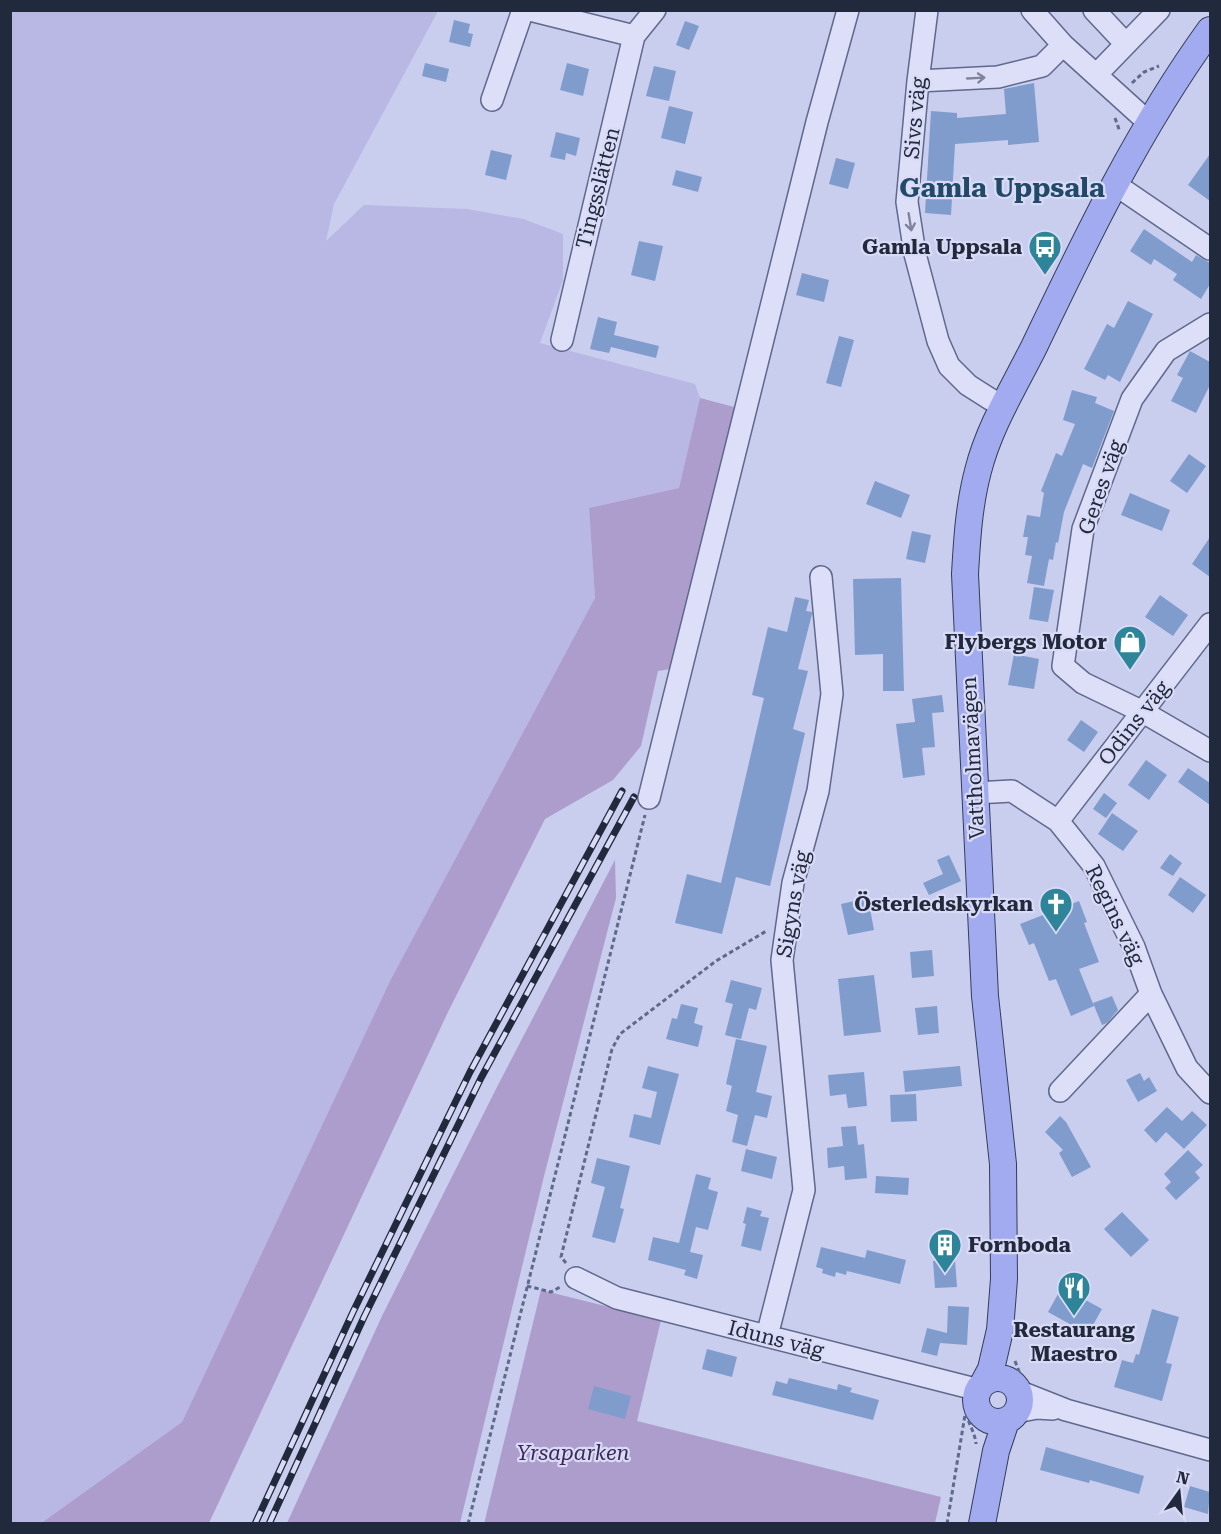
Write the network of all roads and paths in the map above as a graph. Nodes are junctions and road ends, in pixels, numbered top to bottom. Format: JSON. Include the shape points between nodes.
{"nodes":[{"id":1,"x":523,"y":10,"type":"edge"},
{"id":2,"x":530,"y":10,"type":"edge"},
{"id":3,"x":655,"y":10,"type":"edge"},
{"id":4,"x":848,"y":10,"type":"edge"},
{"id":5,"x":927,"y":10,"type":"edge"},
{"id":6,"x":1032,"y":10,"type":"edge"},
{"id":7,"x":1094,"y":10,"type":"edge"},
{"id":8,"x":1159,"y":10,"type":"edge"},
{"id":9,"x":1210,"y":30,"type":"edge"},
{"id":10,"x":634,"y":36,"type":"junction"},
{"id":11,"x":1125,"y":43,"type":"junction"},
{"id":12,"x":1063,"y":45,"type":"junction"},
{"id":13,"x":1166,"y":59,"type":"dead end"},
{"id":14,"x":1096,"y":75,"type":"junction"},
{"id":15,"x":918,"y":81,"type":"junction"},
{"id":16,"x":1121,"y":97,"type":"junction"},
{"id":17,"x":492,"y":100,"type":"dead end"},
{"id":18,"x":1148,"y":122,"type":"junction"},
{"id":19,"x":1116,"y":185,"type":"junction"},
{"id":20,"x":1210,"y":249,"type":"edge"},
{"id":21,"x":1210,"y":324,"type":"edge"},
{"id":22,"x":561,"y":340,"type":"dead end"},
{"id":23,"x":1005,"y":406,"type":"junction"},
{"id":24,"x":821,"y":577,"type":"dead end"},
{"id":25,"x":1210,"y":624,"type":"edge"},
{"id":26,"x":1143,"y":712,"type":"junction"},
{"id":27,"x":1210,"y":751,"type":"edge"},
{"id":28,"x":975,"y":794,"type":"junction"},
{"id":29,"x":649,"y":798,"type":"joint"},
{"id":30,"x":1058,"y":820,"type":"junction"},
{"id":31,"x":788,"y":919,"type":"junction"},
{"id":32,"x":1151,"y":994,"type":"junction"},
{"id":33,"x":1060,"y":1091,"type":"dead end"},
{"id":34,"x":1210,"y":1093,"type":"edge"},
{"id":35,"x":576,"y":1278,"type":"joint"},
{"id":36,"x":527,"y":1286,"type":"junction"},
{"id":37,"x":550,"y":1292,"type":"dead end"},
{"id":38,"x":1000,"y":1330,"type":"junction"},
{"id":39,"x":767,"y":1336,"type":"junction"},
{"id":40,"x":1015,"y":1358,"type":"dead end"},
{"id":41,"x":977,"y":1387,"type":"junction"},
{"id":42,"x":1004,"y":1403,"type":"junction"},
{"id":43,"x":976,"y":1448,"type":"dead end"},
{"id":44,"x":1210,"y":1450,"type":"edge"},
{"id":45,"x":468,"y":1524,"type":"edge"},
{"id":46,"x":947,"y":1524,"type":"edge"},
{"id":47,"x":982,"y":1524,"type":"edge"}],
"edges":[{"from":1,"to":17,"type":"street"},
{"from":2,"to":10,"type":"street"},
{"from":3,"to":10,"type":"street","name":"Tingsslätten"},
{"from":4,"to":29,"type":"street"},
{"from":5,"to":15,"type":"street","name":"Sivs väg"},
{"from":6,"to":12,"type":"street"},
{"from":7,"to":11,"type":"street"},
{"from":8,"to":11,"type":"street"},
{"from":9,"to":18,"type":"main road","name":"Vattholmavägen"},
{"from":10,"to":22,"type":"street","name":"Tingsslätten"},
{"from":11,"to":14,"type":"street"},
{"from":12,"to":14,"type":"street"},
{"from":15,"to":12,"type":"street","one_way":true,"via":[[998,77],[1042,66]]},
{"from":13,"to":16,"type":"path","via":[[1144,72]]},
{"from":14,"to":16,"type":"street"},
{"from":15,"to":23,"type":"street","name":"Sivs väg","one_way":true,"via":[[907,202],[915,254],[938,340],[949,366],[968,385]]},
{"from":16,"to":18,"type":"street"},
{"from":18,"to":19,"type":"main road","name":"Vattholmavägen"},
{"from":19,"to":20,"type":"street"},
{"from":19,"to":23,"type":"main road","name":"Vattholmavägen"},
{"from":21,"to":26,"type":"street","name":"Geres väg","via":[[1166,351],[1132,399],[1083,529],[1063,666],[1083,683]]},
{"from":23,"to":28,"type":"main road","name":"Vattholmavägen","via":[[978,469],[969,516],[965,574]]},
{"from":24,"to":31,"type":"street","name":"Sigyns väg","via":[[832,694],[818,791],[793,883]]},
{"from":25,"to":26,"type":"street","name":"Odins väg"},
{"from":26,"to":27,"type":"street"},
{"from":26,"to":30,"type":"street","name":"Odins väg"},
{"from":28,"to":30,"type":"street","name":"Regins väg","via":[[1012,791]]},
{"from":28,"to":38,"type":"main road","name":"Vattholmavägen","via":[[985,996],[1003,1164],[1004,1279]]},
{"from":29,"to":36,"type":"path"},
{"from":30,"to":32,"type":"street","name":"Regins väg","via":[[1094,866],[1134,947]]},
{"from":31,"to":35,"type":"path","via":[[716,961],[620,1034],[612,1049],[561,1257]]},
{"from":31,"to":39,"type":"street","name":"Sigyns väg","via":[[782,960],[804,1190]]},
{"from":32,"to":33,"type":"street"},
{"from":32,"to":34,"type":"street","name":"Regins väg","via":[[1187,1068]]},
{"from":35,"to":39,"type":"street","name":"Iduns väg","via":[[616,1298]]},
{"from":36,"to":37,"type":"path"},
{"from":36,"to":45,"type":"path"},
{"from":38,"to":41,"type":"main road","name":"Vattholmavägen","via":[[991,1369]]},
{"from":38,"to":42,"type":"main road","name":"Vattholmavägen"},
{"from":39,"to":41,"type":"street","name":"Iduns väg"},
{"from":40,"to":42,"type":"path","via":[[1021,1375]]},
{"from":41,"to":42,"type":"path"},
{"from":41,"to":42,"type":"main road","via":[[1000,1378]]},
{"from":42,"to":43,"type":"path","via":[[975,1434]]},
{"from":42,"to":44,"type":"street","via":[[1066,1410]]},
{"from":42,"to":46,"type":"path"},
{"from":42,"to":47,"type":"main road","name":"Vattholmavägen"}]}
